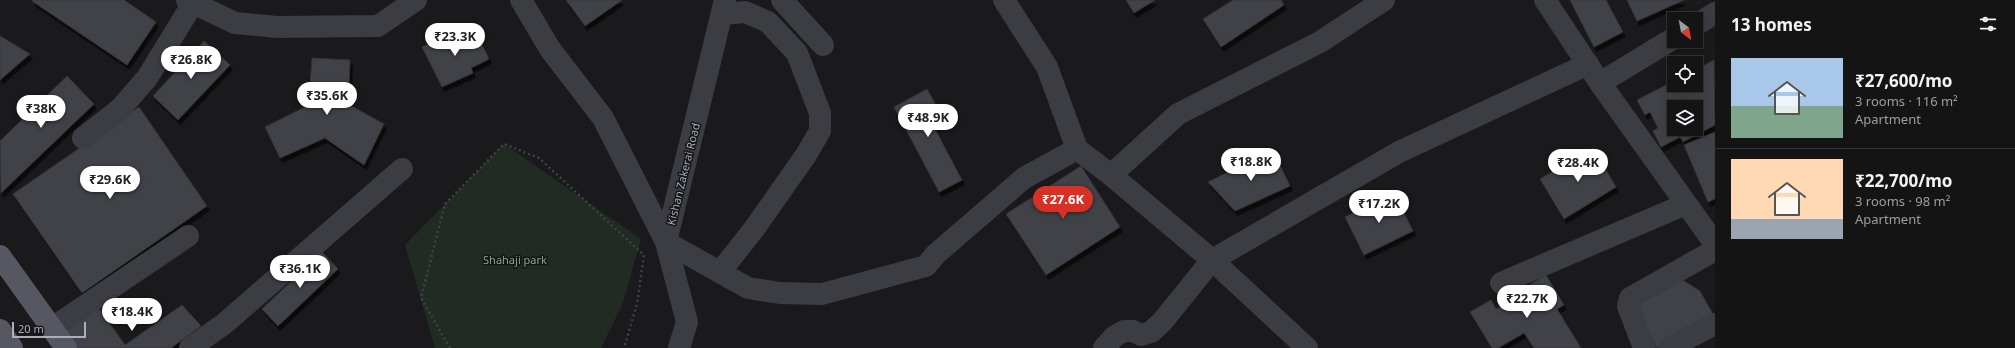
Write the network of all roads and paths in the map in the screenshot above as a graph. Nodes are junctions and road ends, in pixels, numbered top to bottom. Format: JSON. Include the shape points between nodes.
{"nodes":[{"id":1,"x":416,"y":0,"type":"edge"},
{"id":2,"x":521,"y":0,"type":"edge"},
{"id":3,"x":782,"y":0,"type":"edge"},
{"id":4,"x":1004,"y":0,"type":"edge"},
{"id":5,"x":1384,"y":0,"type":"edge"},
{"id":6,"x":1545,"y":0,"type":"edge"},
{"id":7,"x":190,"y":1,"type":"edge"},
{"id":8,"x":724,"y":7,"type":"edge"},
{"id":9,"x":1715,"y":14,"type":"edge"},
{"id":10,"x":1703,"y":21,"type":"edge"},
{"id":11,"x":1667,"y":42,"type":"edge"},
{"id":12,"x":824,"y":44,"type":"dead end"},
{"id":13,"x":1588,"y":64,"type":"junction"},
{"id":14,"x":1600,"y":83,"type":"junction"},
{"id":15,"x":84,"y":138,"type":"dead end"},
{"id":16,"x":1077,"y":149,"type":"junction"},
{"id":17,"x":402,"y":169,"type":"dead end"},
{"id":18,"x":1111,"y":175,"type":"junction"},
{"id":19,"x":1700,"y":212,"type":"edge"},
{"id":20,"x":188,"y":236,"type":"dead end"},
{"id":21,"x":666,"y":242,"type":"junction"},
{"id":22,"x":1715,"y":244,"type":"edge"},
{"id":23,"x":1715,"y":250,"type":"edge"},
{"id":24,"x":0,"y":256,"type":"edge"},
{"id":25,"x":1212,"y":260,"type":"junction"},
{"id":26,"x":720,"y":272,"type":"junction"},
{"id":27,"x":1500,"y":283,"type":"dead end"},
{"id":28,"x":1715,"y":324,"type":"edge"},
{"id":29,"x":52,"y":328,"type":"junction"},
{"id":30,"x":0,"y":330,"type":"edge"},
{"id":31,"x":12,"y":348,"type":"edge"},
{"id":32,"x":66,"y":348,"type":"edge"},
{"id":33,"x":190,"y":348,"type":"edge"},
{"id":34,"x":450,"y":348,"type":"edge"},
{"id":35,"x":624,"y":348,"type":"edge"},
{"id":36,"x":679,"y":348,"type":"edge"},
{"id":37,"x":1104,"y":348,"type":"edge"},
{"id":38,"x":1307,"y":348,"type":"edge"},
{"id":39,"x":1644,"y":348,"type":"edge"},
{"id":40,"x":1669,"y":348,"type":"edge"}],
"edges":[{"from":1,"to":7,"type":"street","via":[[378,26],[293,27],[235,23]]},
{"from":2,"to":21,"type":"street","via":[[550,49],[603,118]]},
{"from":3,"to":12,"type":"street"},
{"from":4,"to":16,"type":"street","via":[[1046,67]]},
{"from":5,"to":18,"type":"street","via":[[1320,42],[1178,114]]},
{"from":6,"to":13,"type":"street"},
{"from":7,"to":15,"type":"street","via":[[147,78],[120,109]]},
{"from":8,"to":21,"type":"street","name":"Kishan Zakerai Road"},
{"from":8,"to":26,"type":"street","via":[[745,12],[768,22],[797,53],[820,113],[820,131],[754,229]]},
{"from":9,"to":10,"type":"street"},
{"from":11,"to":14,"type":"street"},
{"from":13,"to":14,"type":"street"},
{"from":13,"to":25,"type":"street","via":[[1399,152]]},
{"from":14,"to":19,"type":"street"},
{"from":16,"to":18,"type":"street"},
{"from":16,"to":26,"type":"street","via":[[1024,178],[936,254],[926,266],[822,294],[780,293],[748,288]]},
{"from":17,"to":33,"type":"street","via":[[224,324]]},
{"from":18,"to":25,"type":"street"},
{"from":19,"to":22,"type":"street"},
{"from":19,"to":27,"type":"street"},
{"from":20,"to":29,"type":"street"},
{"from":21,"to":26,"type":"street"},
{"from":21,"to":36,"type":"street","name":"Kishan Zakerai Road","via":[[687,322]]},
{"from":23,"to":39,"type":"street","via":[[1630,298],[1628,306]]},
{"from":24,"to":29,"type":"main road"},
{"from":25,"to":37,"type":"street","via":[[1151,332],[1141,335],[1124,331],[1115,336]]},
{"from":25,"to":38,"type":"street"},
{"from":28,"to":40,"type":"street"},
{"from":29,"to":32,"type":"main road"},
{"from":30,"to":31,"type":"main road"},
{"from":34,"to":35,"type":"path","via":[[421,298],[445,204],[504,144],[540,158],[644,255],[637,304]]}]}
